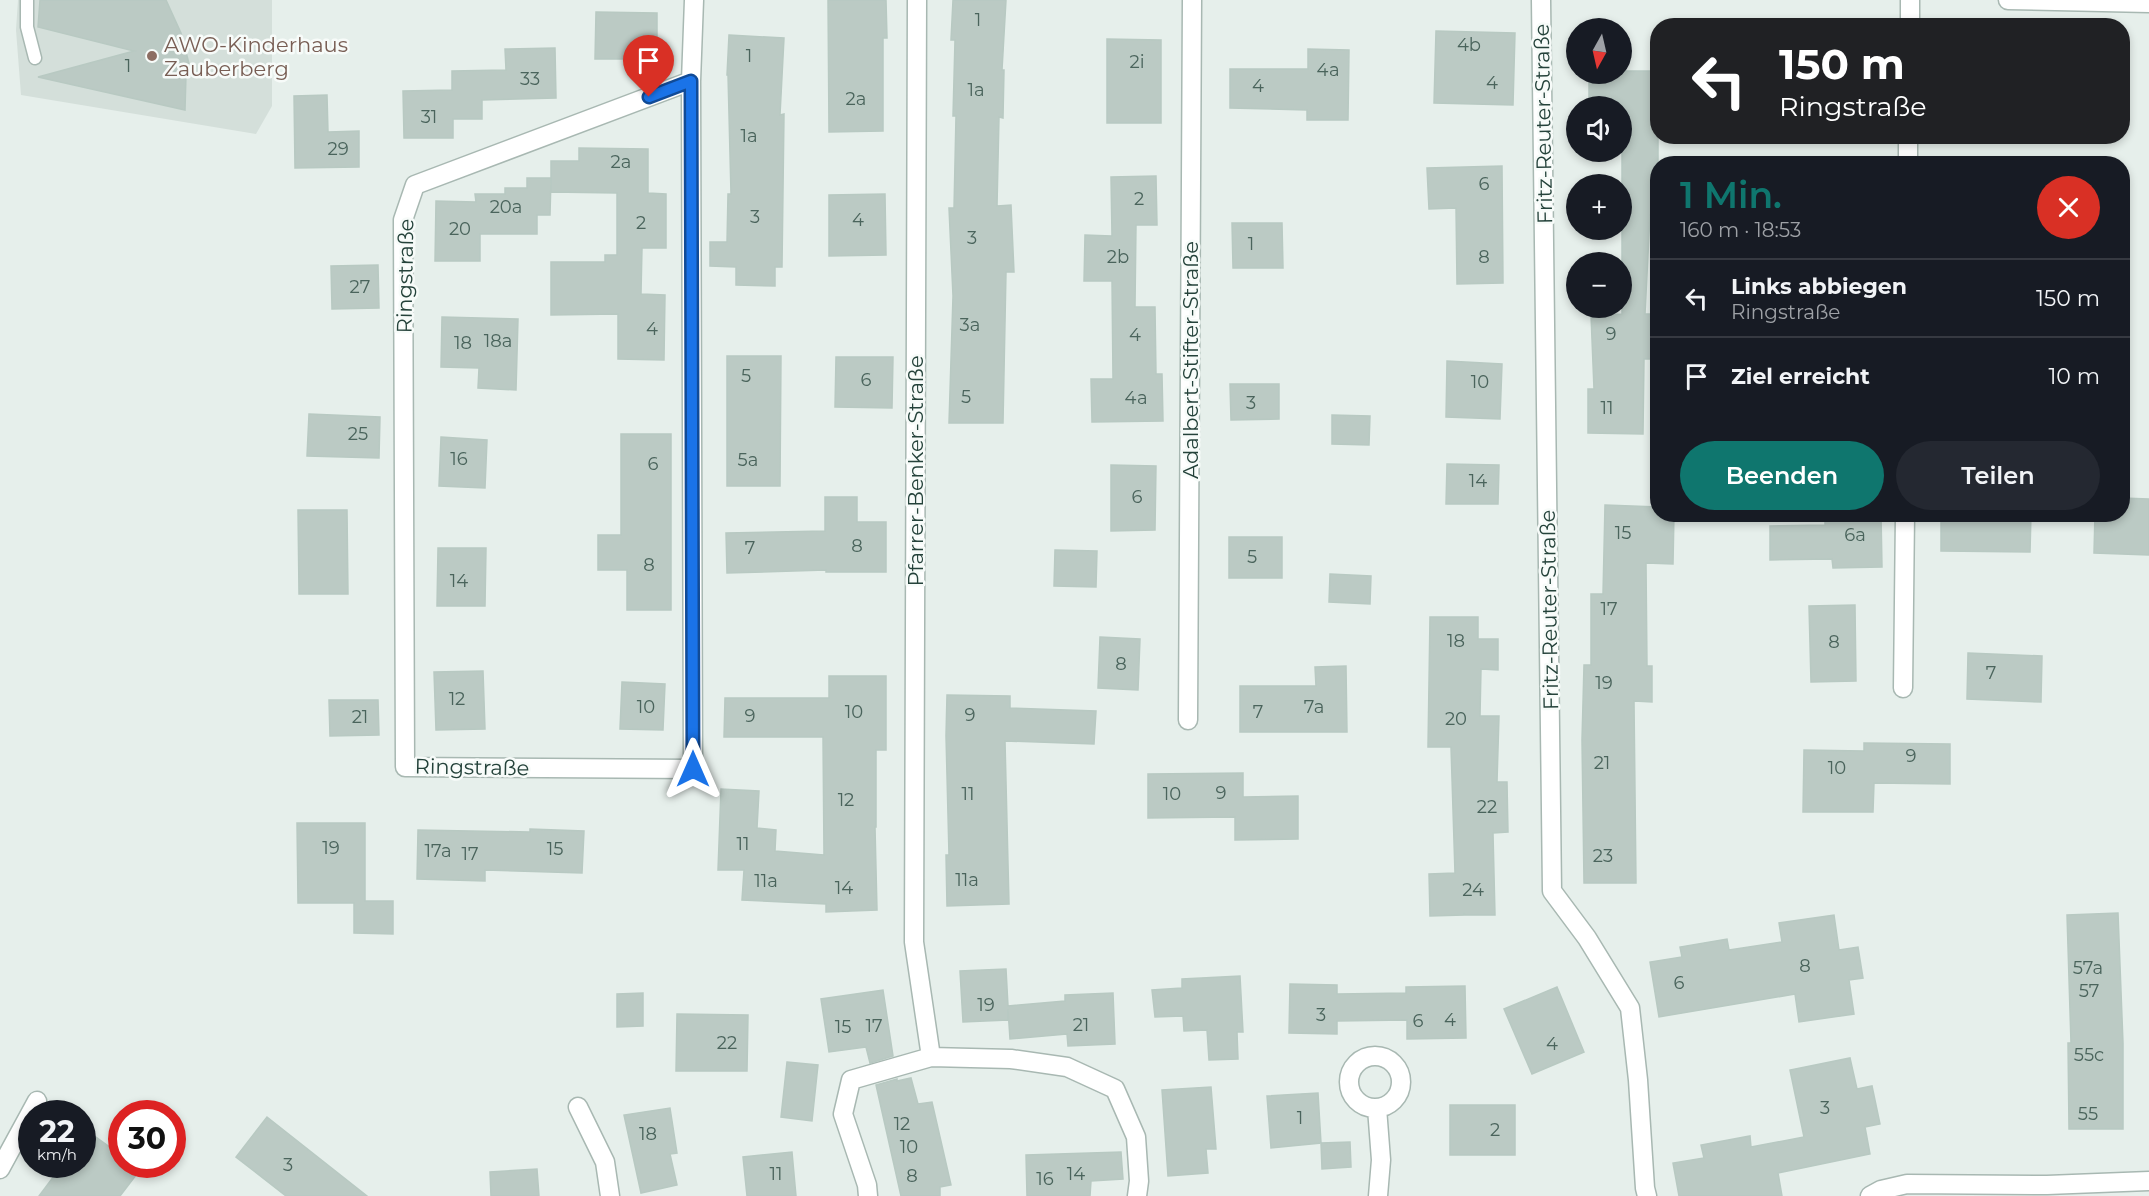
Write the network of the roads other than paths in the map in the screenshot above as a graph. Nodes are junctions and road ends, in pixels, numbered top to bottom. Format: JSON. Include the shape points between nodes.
{"nodes":[{"id":1,"x":27,"y":0,"type":"edge"},
{"id":2,"x":694,"y":0,"type":"edge"},
{"id":3,"x":917,"y":0,"type":"edge"},
{"id":4,"x":1192,"y":0,"type":"edge"},
{"id":5,"x":1541,"y":0,"type":"edge"},
{"id":6,"x":1910,"y":0,"type":"edge"},
{"id":7,"x":2008,"y":0,"type":"edge"},
{"id":8,"x":2149,"y":3,"type":"edge"},
{"id":9,"x":1910,"y":18,"type":"edge"},
{"id":10,"x":35,"y":58,"type":"dead end"},
{"id":11,"x":691,"y":81,"type":"junction"},
{"id":12,"x":1905,"y":522,"type":"edge"},
{"id":13,"x":1903,"y":688,"type":"dead end"},
{"id":14,"x":1188,"y":720,"type":"dead end"},
{"id":15,"x":931,"y":1057,"type":"junction"},
{"id":16,"x":578,"y":1107,"type":"dead end"},
{"id":17,"x":1377,"y":1108,"type":"dead end"},
{"id":18,"x":18,"y":1135,"type":"edge"},
{"id":19,"x":0,"y":1168,"type":"edge"},
{"id":20,"x":2149,"y":1181,"type":"edge"},
{"id":21,"x":610,"y":1196,"type":"edge"},
{"id":22,"x":867,"y":1196,"type":"edge"},
{"id":23,"x":1137,"y":1196,"type":"edge"},
{"id":24,"x":1378,"y":1196,"type":"edge"},
{"id":25,"x":1647,"y":1196,"type":"edge"},
{"id":26,"x":1870,"y":1196,"type":"edge"}],
"edges":[{"from":1,"to":10,"type":"lane","via":[[27,27]]},
{"from":2,"to":11,"type":"street","name":"Ringstraße"},
{"from":3,"to":15,"type":"street","name":"Pfarrer-Benker-Straße","via":[[914,942]]},
{"from":4,"to":14,"type":"street","name":"Adalbert-Stifter-Straße"},
{"from":5,"to":25,"type":"street","name":"Fritz-Reuter-Straße","via":[[1552,891],[1587,938],[1630,1008]]},
{"from":6,"to":9,"type":"street"},
{"from":7,"to":8,"type":"street"},
{"from":11,"to":11,"type":"street","name":"Ringstraße","via":[[693,769],[405,767],[403,220],[415,185]]},
{"from":12,"to":13,"type":"street"},
{"from":15,"to":22,"type":"street","via":[[850,1080],[843,1114],[867,1185]]},
{"from":15,"to":23,"type":"street","via":[[1011,1059],[1067,1067],[1115,1089],[1136,1137]]},
{"from":16,"to":21,"type":"street","via":[[605,1162]]},
{"from":17,"to":24,"type":"street","via":[[1381,1160]]},
{"from":18,"to":19,"type":"street"},
{"from":20,"to":26,"type":"street","via":[[1907,1184]]}]}
